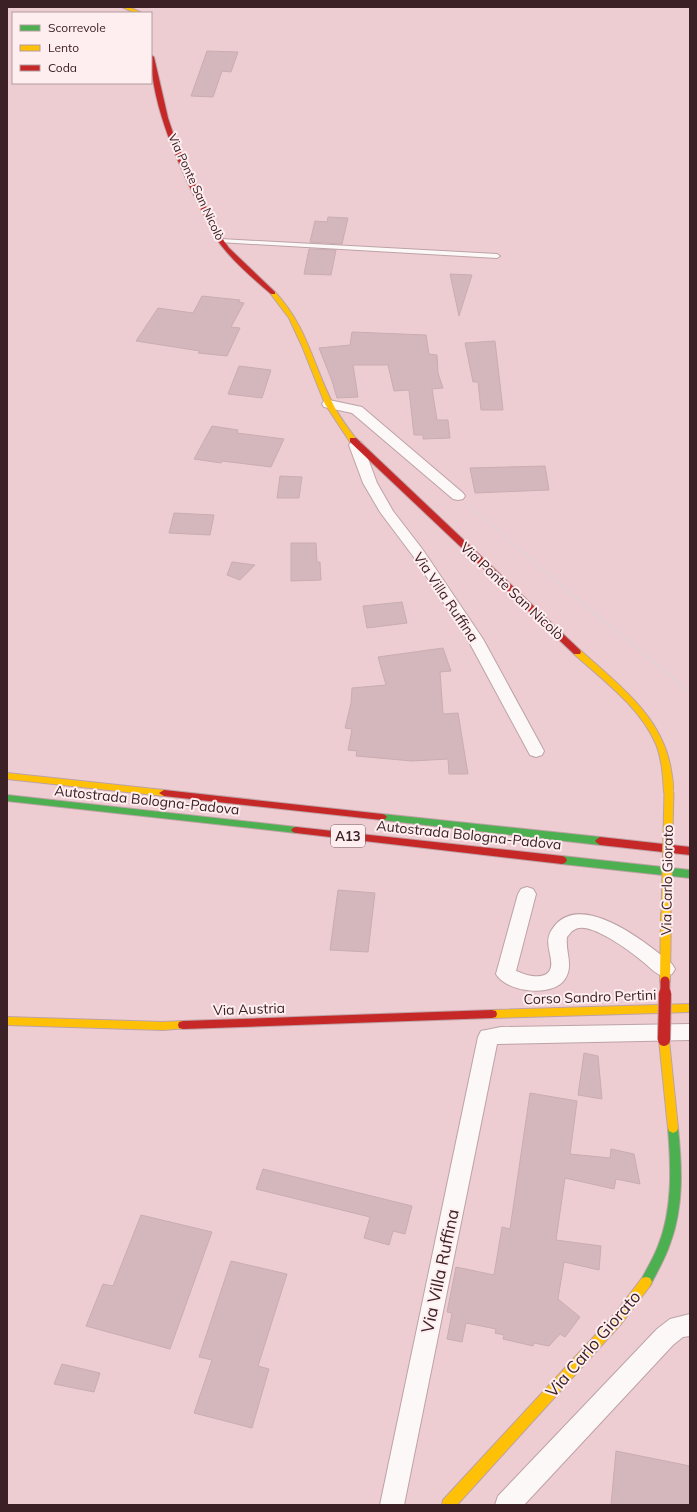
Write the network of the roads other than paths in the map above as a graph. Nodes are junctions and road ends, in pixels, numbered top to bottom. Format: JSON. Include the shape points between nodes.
{"nodes":[{"id":1,"x":125,"y":7,"type":"edge"},
{"id":2,"x":137,"y":12,"type":"edge"},
{"id":3,"x":152,"y":62,"type":"edge"},
{"id":4,"x":220,"y":241,"type":"junction"},
{"id":5,"x":497,"y":256,"type":"dead end"},
{"id":6,"x":329,"y":404,"type":"junction"},
{"id":7,"x":356,"y":445,"type":"junction"},
{"id":8,"x":458,"y":496,"type":"road end"},
{"id":9,"x":536,"y":751,"type":"dead end"},
{"id":10,"x":7,"y":776,"type":"edge"},
{"id":11,"x":668,"y":792,"type":"joint"},
{"id":12,"x":7,"y":798,"type":"edge"},
{"id":13,"x":690,"y":851,"type":"edge"},
{"id":14,"x":690,"y":874,"type":"edge"},
{"id":15,"x":526,"y":894,"type":"dead end"},
{"id":16,"x":665,"y":975,"type":"junction"},
{"id":17,"x":690,"y":1008,"type":"edge"},
{"id":18,"x":491,"y":1014,"type":"joint"},
{"id":19,"x":7,"y":1021,"type":"edge"},
{"id":20,"x":690,"y":1032,"type":"edge"},
{"id":21,"x":690,"y":1325,"type":"edge"},
{"id":22,"x":392,"y":1505,"type":"edge"},
{"id":23,"x":448,"y":1505,"type":"edge"},
{"id":24,"x":507,"y":1505,"type":"edge"}],
"edges":[{"from":1,"to":2,"type":"main road"},
{"from":3,"to":4,"type":"main road","name":"Via Ponte San Nicolò","via":[[164,118],[197,196]]},
{"from":4,"to":5,"type":"lane"},
{"from":4,"to":6,"type":"main road","name":"Via Ponte San Nicolò","via":[[280,300],[294,320]]},
{"from":6,"to":7,"type":"main road","name":"Via Ponte San Nicolò"},
{"from":6,"to":8,"type":"street","via":[[357,410]]},
{"from":7,"to":9,"type":"street","name":"Via Villa Ruffina","via":[[373,489],[386,512],[418,553],[475,639]]},
{"from":7,"to":11,"type":"main road","name":"Via Ponte San Nicolò","via":[[611,684],[648,722],[666,758]]},
{"from":10,"to":13,"type":"main road","name":"Autostrada Bologna-Padova","number":"A13"},
{"from":11,"to":16,"type":"main road","name":"Via Carlo Giorato","bridge":true},
{"from":12,"to":14,"type":"main road","name":"Autostrada Bologna-Padova","number":"A13"},
{"from":15,"to":16,"type":"street","via":[[506,974],[518,981],[529,983],[557,977],[560,967],[558,935],[572,922],[583,921],[604,926],[616,933]]},
{"from":16,"to":23,"type":"main road","name":"Via Carlo Giorato","bridge":true,"via":[[664,1040],[677,1165],[675,1201],[666,1242],[645,1283],[617,1320]]},
{"from":17,"to":18,"type":"main road","name":"Corso Sandro Pertini"},
{"from":18,"to":19,"type":"main road","name":"Via Austria","via":[[163,1026]]},
{"from":20,"to":22,"type":"street","name":"Via Villa Ruffina","via":[[488,1037]]},
{"from":21,"to":24,"type":"street","via":[[678,1328],[665,1337]]}]}
